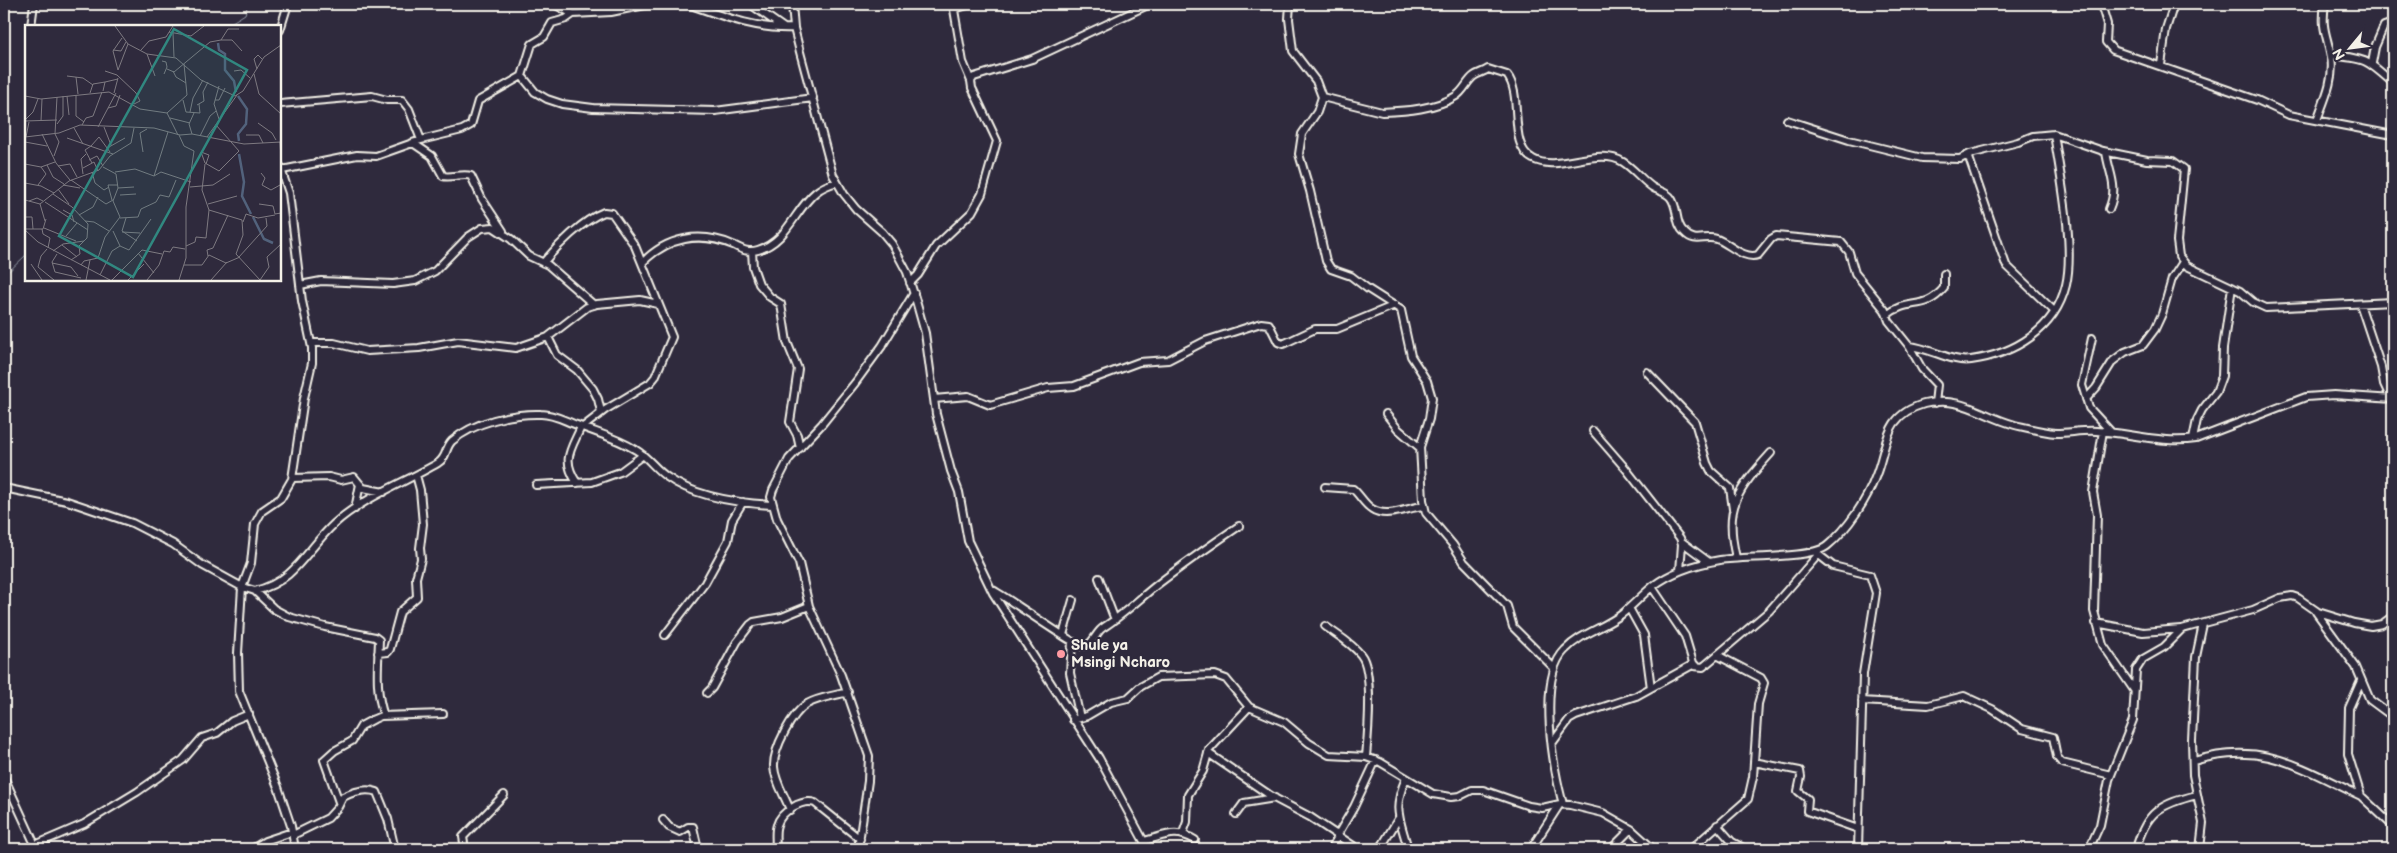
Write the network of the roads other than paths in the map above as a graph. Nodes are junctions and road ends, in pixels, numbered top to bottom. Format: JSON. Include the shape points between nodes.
{"nodes":[{"id":1,"x":34,"y":4,"type":"edge"},
{"id":2,"x":288,"y":4,"type":"edge"},
{"id":3,"x":554,"y":4,"type":"edge"},
{"id":4,"x":640,"y":4,"type":"edge"},
{"id":5,"x":650,"y":4,"type":"edge"},
{"id":6,"x":679,"y":4,"type":"edge"},
{"id":7,"x":750,"y":4,"type":"edge"},
{"id":8,"x":792,"y":4,"type":"edge"},
{"id":9,"x":972,"y":4,"type":"edge"},
{"id":10,"x":1150,"y":4,"type":"edge"},
{"id":11,"x":1290,"y":4,"type":"edge"},
{"id":12,"x":2101,"y":4,"type":"edge"},
{"id":13,"x":2174,"y":4,"type":"edge"},
{"id":14,"x":2324,"y":4,"type":"edge"},
{"id":15,"x":953,"y":6,"type":"edge"},
{"id":16,"x":573,"y":14,"type":"junction"},
{"id":17,"x":2393,"y":23,"type":"edge"},
{"id":18,"x":31,"y":25,"type":"edge"},
{"id":19,"x":281,"y":27,"type":"edge"},
{"id":20,"x":784,"y":28,"type":"junction"},
{"id":21,"x":794,"y":28,"type":"junction"},
{"id":22,"x":2331,"y":55,"type":"junction"},
{"id":23,"x":2372,"y":63,"type":"junction"},
{"id":24,"x":2160,"y":65,"type":"junction"},
{"id":25,"x":522,"y":76,"type":"junction"},
{"id":26,"x":971,"y":81,"type":"junction"},
{"id":27,"x":2393,"y":83,"type":"edge"},
{"id":28,"x":1322,"y":97,"type":"junction"},
{"id":29,"x":813,"y":98,"type":"junction"},
{"id":30,"x":281,"y":104,"type":"edge"},
{"id":31,"x":1787,"y":120,"type":"dead end"},
{"id":32,"x":2317,"y":120,"type":"junction"},
{"id":33,"x":2054,"y":134,"type":"junction"},
{"id":34,"x":2393,"y":135,"type":"edge"},
{"id":35,"x":421,"y":140,"type":"junction"},
{"id":36,"x":413,"y":143,"type":"junction"},
{"id":37,"x":2106,"y":152,"type":"junction"},
{"id":38,"x":1968,"y":155,"type":"junction"},
{"id":39,"x":281,"y":168,"type":"edge"},
{"id":40,"x":837,"y":182,"type":"junction"},
{"id":41,"x":2109,"y":209,"type":"dead end"},
{"id":42,"x":505,"y":235,"type":"junction"},
{"id":43,"x":752,"y":252,"type":"junction"},
{"id":44,"x":2182,"y":262,"type":"junction"},
{"id":45,"x":544,"y":263,"type":"junction"},
{"id":46,"x":642,"y":263,"type":"junction"},
{"id":47,"x":1944,"y":274,"type":"dead end"},
{"id":48,"x":910,"y":283,"type":"junction"},
{"id":49,"x":300,"y":285,"type":"junction"},
{"id":50,"x":2232,"y":287,"type":"junction"},
{"id":51,"x":914,"y":293,"type":"junction"},
{"id":52,"x":2393,"y":302,"type":"edge"},
{"id":53,"x":658,"y":304,"type":"junction"},
{"id":54,"x":2360,"y":304,"type":"junction"},
{"id":55,"x":594,"y":305,"type":"junction"},
{"id":56,"x":1395,"y":305,"type":"junction"},
{"id":57,"x":2054,"y":312,"type":"junction"},
{"id":58,"x":1887,"y":315,"type":"junction"},
{"id":59,"x":548,"y":337,"type":"junction"},
{"id":60,"x":2092,"y":338,"type":"dead end"},
{"id":61,"x":311,"y":343,"type":"junction"},
{"id":62,"x":1909,"y":346,"type":"junction"},
{"id":63,"x":1647,"y":372,"type":"dead end"},
{"id":64,"x":934,"y":399,"type":"junction"},
{"id":65,"x":2086,"y":399,"type":"junction"},
{"id":66,"x":2392,"y":399,"type":"edge"},
{"id":67,"x":1936,"y":403,"type":"junction"},
{"id":68,"x":601,"y":412,"type":"junction"},
{"id":69,"x":1386,"y":414,"type":"dead end"},
{"id":70,"x":582,"y":427,"type":"junction"},
{"id":71,"x":1593,"y":431,"type":"dead end"},
{"id":72,"x":2103,"y":432,"type":"junction"},
{"id":73,"x":2111,"y":432,"type":"junction"},
{"id":74,"x":2193,"y":439,"type":"junction"},
{"id":75,"x":800,"y":448,"type":"junction"},
{"id":76,"x":1420,"y":448,"type":"junction"},
{"id":77,"x":1771,"y":453,"type":"dead end"},
{"id":78,"x":642,"y":455,"type":"junction"},
{"id":79,"x":416,"y":475,"type":"junction"},
{"id":80,"x":293,"y":478,"type":"junction"},
{"id":81,"x":577,"y":483,"type":"junction"},
{"id":82,"x":360,"y":484,"type":"junction"},
{"id":83,"x":536,"y":485,"type":"dead end"},
{"id":84,"x":1325,"y":487,"type":"dead end"},
{"id":85,"x":4,"y":488,"type":"edge"},
{"id":86,"x":386,"y":492,"type":"junction"},
{"id":87,"x":744,"y":502,"type":"junction"},
{"id":88,"x":772,"y":505,"type":"junction"},
{"id":89,"x":1424,"y":506,"type":"junction"},
{"id":90,"x":355,"y":509,"type":"junction"},
{"id":91,"x":1733,"y":509,"type":"junction"},
{"id":92,"x":1239,"y":526,"type":"dead end"},
{"id":93,"x":1682,"y":542,"type":"junction"},
{"id":94,"x":1816,"y":554,"type":"junction"},
{"id":95,"x":1736,"y":558,"type":"junction"},
{"id":96,"x":1709,"y":562,"type":"junction"},
{"id":97,"x":1680,"y":571,"type":"junction"},
{"id":98,"x":1099,"y":578,"type":"dead end"},
{"id":99,"x":242,"y":587,"type":"junction"},
{"id":100,"x":1652,"y":587,"type":"junction"},
{"id":101,"x":991,"y":590,"type":"junction"},
{"id":102,"x":255,"y":591,"type":"junction"},
{"id":103,"x":1073,"y":600,"type":"dead end"},
{"id":104,"x":809,"y":606,"type":"junction"},
{"id":105,"x":1629,"y":608,"type":"junction"},
{"id":106,"x":2314,"y":610,"type":"junction"},
{"id":107,"x":2393,"y":616,"type":"edge"},
{"id":108,"x":1115,"y":620,"type":"junction"},
{"id":109,"x":2096,"y":622,"type":"junction"},
{"id":110,"x":2203,"y":624,"type":"junction"},
{"id":111,"x":1325,"y":626,"type":"dead end"},
{"id":112,"x":2182,"y":629,"type":"junction"},
{"id":113,"x":665,"y":634,"type":"dead end"},
{"id":114,"x":1063,"y":635,"type":"junction"},
{"id":115,"x":1072,"y":642,"type":"junction"},
{"id":116,"x":378,"y":653,"type":"junction"},
{"id":117,"x":1717,"y":656,"type":"junction"},
{"id":118,"x":1694,"y":664,"type":"junction"},
{"id":119,"x":1554,"y":668,"type":"junction"},
{"id":120,"x":2361,"y":681,"type":"junction"},
{"id":121,"x":1651,"y":688,"type":"junction"},
{"id":122,"x":2135,"y":691,"type":"junction"},
{"id":123,"x":848,"y":692,"type":"junction"},
{"id":124,"x":707,"y":693,"type":"dead end"},
{"id":125,"x":1862,"y":701,"type":"junction"},
{"id":126,"x":1249,"y":707,"type":"junction"},
{"id":127,"x":248,"y":714,"type":"junction"},
{"id":128,"x":444,"y":714,"type":"dead end"},
{"id":129,"x":384,"y":716,"type":"junction"},
{"id":130,"x":2393,"y":717,"type":"edge"},
{"id":131,"x":1076,"y":719,"type":"junction"},
{"id":132,"x":1552,"y":742,"type":"junction"},
{"id":133,"x":1208,"y":753,"type":"junction"},
{"id":134,"x":1366,"y":757,"type":"junction"},
{"id":135,"x":1376,"y":760,"type":"junction"},
{"id":136,"x":2194,"y":761,"type":"junction"},
{"id":137,"x":1754,"y":762,"type":"junction"},
{"id":138,"x":2111,"y":775,"type":"junction"},
{"id":139,"x":1406,"y":778,"type":"junction"},
{"id":140,"x":5,"y":779,"type":"edge"},
{"id":141,"x":504,"y":795,"type":"dead end"},
{"id":142,"x":2197,"y":795,"type":"junction"},
{"id":143,"x":2361,"y":796,"type":"junction"},
{"id":144,"x":1275,"y":798,"type":"junction"},
{"id":145,"x":340,"y":802,"type":"junction"},
{"id":146,"x":1562,"y":804,"type":"junction"},
{"id":147,"x":790,"y":810,"type":"junction"},
{"id":148,"x":1236,"y":814,"type":"dead end"},
{"id":149,"x":1398,"y":819,"type":"junction"},
{"id":150,"x":664,"y":820,"type":"dead end"},
{"id":151,"x":1717,"y":825,"type":"junction"},
{"id":152,"x":2393,"y":826,"type":"edge"},
{"id":153,"x":1631,"y":828,"type":"junction"},
{"id":154,"x":1858,"y":829,"type":"junction"},
{"id":155,"x":1183,"y":833,"type":"junction"},
{"id":156,"x":293,"y":834,"type":"junction"},
{"id":157,"x":1337,"y":837,"type":"junction"},
{"id":158,"x":860,"y":839,"type":"junction"},
{"id":159,"x":1144,"y":840,"type":"junction"},
{"id":160,"x":1195,"y":840,"type":"dead end"},
{"id":161,"x":394,"y":845,"type":"dead end"},
{"id":162,"x":2393,"y":845,"type":"edge"},
{"id":163,"x":36,"y":847,"type":"edge"},
{"id":164,"x":252,"y":849,"type":"edge"},
{"id":165,"x":296,"y":849,"type":"edge"},
{"id":166,"x":465,"y":849,"type":"edge"},
{"id":167,"x":698,"y":849,"type":"edge"},
{"id":168,"x":707,"y":849,"type":"edge"},
{"id":169,"x":726,"y":849,"type":"edge"},
{"id":170,"x":775,"y":849,"type":"edge"},
{"id":171,"x":858,"y":849,"type":"edge"},
{"id":172,"x":1148,"y":849,"type":"edge"},
{"id":173,"x":1331,"y":849,"type":"edge"},
{"id":174,"x":1358,"y":849,"type":"edge"},
{"id":175,"x":1380,"y":849,"type":"edge"},
{"id":176,"x":1408,"y":849,"type":"edge"},
{"id":177,"x":1531,"y":849,"type":"edge"},
{"id":178,"x":1611,"y":849,"type":"edge"},
{"id":179,"x":1652,"y":849,"type":"edge"},
{"id":180,"x":1691,"y":849,"type":"edge"},
{"id":181,"x":1745,"y":849,"type":"edge"},
{"id":182,"x":1858,"y":849,"type":"edge"},
{"id":183,"x":2089,"y":849,"type":"edge"},
{"id":184,"x":2136,"y":849,"type":"edge"},
{"id":185,"x":2200,"y":849,"type":"edge"},
{"id":186,"x":2390,"y":849,"type":"edge"}],
"edges":[{"from":1,"to":18,"type":"street"},
{"from":2,"to":19,"type":"street"},
{"from":3,"to":16,"type":"street"},
{"from":4,"to":5,"type":"street"},
{"from":4,"to":16,"type":"street","via":[[611,12]]},
{"from":6,"to":20,"type":"street","via":[[744,22]]},
{"from":7,"to":20,"type":"street"},
{"from":8,"to":21,"type":"street"},
{"from":9,"to":15,"type":"street"},
{"from":10,"to":26,"type":"street","via":[[1032,59],[978,75]]},
{"from":11,"to":28,"type":"street","via":[[1293,51],[1316,82]]},
{"from":12,"to":24,"type":"street","via":[[2107,24],[2108,46]]},
{"from":13,"to":24,"type":"street"},
{"from":14,"to":22,"type":"street","via":[[2323,31]]},
{"from":15,"to":26,"type":"street","via":[[963,62]]},
{"from":16,"to":25,"type":"street","via":[[552,23],[544,37],[532,44]]},
{"from":17,"to":23,"type":"street","via":[[2384,26],[2379,35]]},
{"from":20,"to":21,"type":"street"},
{"from":21,"to":29,"type":"street"},
{"from":22,"to":23,"type":"street","via":[[2354,56]]},
{"from":22,"to":32,"type":"street","via":[[2332,72]]},
{"from":23,"to":27,"type":"street"},
{"from":24,"to":32,"type":"street","via":[[2257,100],[2288,115]]},
{"from":25,"to":29,"type":"street","via":[[535,92],[547,99],[585,107],[715,111]]},
{"from":25,"to":35,"type":"street","via":[[478,101],[471,125]]},
{"from":26,"to":48,"type":"street","via":[[997,138],[990,170],[972,212],[936,246]]},
{"from":28,"to":56,"type":"street","via":[[1317,112],[1302,134],[1299,154],[1326,261],[1331,269],[1352,276],[1368,290]]},
{"from":28,"to":58,"type":"street","via":[[1392,112],[1439,104],[1456,96],[1473,76],[1488,69],[1508,75],[1514,86],[1518,131],[1524,150],[1533,159],[1547,162],[1604,157],[1622,161],[1649,185],[1668,194],[1678,225],[1686,235],[1698,240],[1716,239],[1750,256],[1758,255],[1776,236],[1841,242],[1849,252],[1855,273]]},
{"from":29,"to":40,"type":"street","via":[[826,153]]},
{"from":30,"to":35,"type":"street","via":[[372,96],[402,100],[413,117]]},
{"from":31,"to":38,"type":"street","via":[[1922,158],[1948,160]]},
{"from":32,"to":34,"type":"street"},
{"from":33,"to":37,"type":"street"},
{"from":33,"to":38,"type":"street","via":[[2032,136]]},
{"from":33,"to":57,"type":"street","via":[[2069,263],[2066,285]]},
{"from":35,"to":36,"type":"street"},
{"from":36,"to":39,"type":"street","via":[[376,156],[357,155]]},
{"from":36,"to":42,"type":"street","via":[[432,156],[440,175],[452,178],[465,174],[471,176]]},
{"from":37,"to":41,"type":"street","via":[[2114,180]]},
{"from":37,"to":44,"type":"street","via":[[2173,161],[2183,167],[2184,190],[2177,241]]},
{"from":38,"to":57,"type":"street","via":[[2006,266]]},
{"from":39,"to":49,"type":"street","via":[[289,193]]},
{"from":40,"to":43,"type":"street","via":[[818,190],[785,231],[770,244]]},
{"from":40,"to":48,"type":"street","via":[[856,209],[892,244]]},
{"from":42,"to":45,"type":"street","via":[[528,256]]},
{"from":42,"to":49,"type":"street","via":[[493,227],[482,228],[468,237],[435,271],[415,281],[393,284],[331,280]]},
{"from":43,"to":46,"type":"street","via":[[705,238],[690,237],[658,249]]},
{"from":43,"to":75,"type":"street","via":[[756,278],[764,291],[781,304],[787,342],[798,363],[790,422]]},
{"from":44,"to":50,"type":"street"},
{"from":44,"to":65,"type":"street","via":[[2172,279],[2155,329],[2143,345],[2112,361]]},
{"from":45,"to":46,"type":"street","via":[[572,234],[608,212],[612,213],[635,246]]},
{"from":45,"to":55,"type":"street"},
{"from":46,"to":53,"type":"street"},
{"from":47,"to":58,"type":"street","via":[[1944,288],[1931,300],[1906,304]]},
{"from":48,"to":51,"type":"street"},
{"from":49,"to":61,"type":"street"},
{"from":50,"to":54,"type":"street","via":[[2253,302],[2272,309]]},
{"from":50,"to":74,"type":"street","via":[[2222,376],[2216,392],[2200,415]]},
{"from":51,"to":64,"type":"street","via":[[925,333]]},
{"from":51,"to":75,"type":"street","via":[[870,362]]},
{"from":52,"to":54,"type":"street"},
{"from":53,"to":55,"type":"street","via":[[634,300]]},
{"from":53,"to":68,"type":"street","via":[[672,337],[655,377]]},
{"from":54,"to":66,"type":"street","via":[[2384,384]]},
{"from":55,"to":59,"type":"street"},
{"from":56,"to":64,"type":"street","via":[[1337,329],[1315,329],[1283,344],[1278,342],[1269,324],[1261,323],[1205,340],[1168,360],[1139,362],[1074,386],[1048,388],[990,405],[968,396]]},
{"from":56,"to":76,"type":"street","via":[[1401,310],[1412,356],[1427,381],[1432,398]]},
{"from":57,"to":62,"type":"street","via":[[2042,328],[2023,344],[1971,360],[1957,360]]},
{"from":58,"to":62,"type":"street"},
{"from":59,"to":61,"type":"street","via":[[516,348],[458,341],[420,348],[367,351],[334,343]]},
{"from":59,"to":68,"type":"street","via":[[557,354],[593,389]]},
{"from":60,"to":65,"type":"street","via":[[2082,378]]},
{"from":61,"to":80,"type":"street","via":[[312,363]]},
{"from":62,"to":67,"type":"street","via":[[1922,369],[1937,385]]},
{"from":63,"to":91,"type":"street","via":[[1696,422],[1707,463],[1730,488]]},
{"from":64,"to":101,"type":"street","via":[[942,439],[959,492],[968,540]]},
{"from":65,"to":73,"type":"street","via":[[2089,408]]},
{"from":66,"to":74,"type":"street","via":[[2334,395],[2306,397]]},
{"from":67,"to":72,"type":"street","via":[[1960,402],[2013,424],[2056,433],[2074,430]]},
{"from":67,"to":94,"type":"street","via":[[1915,408],[1896,419],[1888,432],[1876,476],[1865,498],[1837,537]]},
{"from":68,"to":70,"type":"street"},
{"from":69,"to":76,"type":"street","via":[[1398,430]]},
{"from":70,"to":78,"type":"street","via":[[613,437]]},
{"from":70,"to":79,"type":"street","via":[[543,414],[523,414],[480,425],[451,442],[442,461]]},
{"from":70,"to":81,"type":"street","via":[[568,454],[569,469]]},
{"from":71,"to":93,"type":"street"},
{"from":72,"to":73,"type":"street"},
{"from":72,"to":109,"type":"street","via":[[2094,492],[2097,515]]},
{"from":73,"to":74,"type":"street","via":[[2179,442]]},
{"from":75,"to":88,"type":"street","via":[[773,490]]},
{"from":76,"to":89,"type":"street"},
{"from":77,"to":91,"type":"street","via":[[1746,480]]},
{"from":78,"to":81,"type":"street","via":[[620,472],[592,482]]},
{"from":78,"to":87,"type":"street","via":[[680,485]]},
{"from":79,"to":86,"type":"street"},
{"from":79,"to":116,"type":"street","via":[[423,524],[421,559],[416,578],[417,597],[400,612],[388,652]]},
{"from":80,"to":82,"type":"street","via":[[341,480],[354,476]]},
{"from":80,"to":99,"type":"street","via":[[281,498],[262,511],[257,519],[252,563]]},
{"from":81,"to":83,"type":"street"},
{"from":82,"to":86,"type":"street","via":[[369,491]]},
{"from":82,"to":90,"type":"street"},
{"from":84,"to":89,"type":"street","via":[[1353,489],[1365,504],[1378,512],[1390,513]]},
{"from":85,"to":99,"type":"street","via":[[67,501],[132,522]]},
{"from":86,"to":90,"type":"street"},
{"from":87,"to":88,"type":"street"},
{"from":87,"to":113,"type":"street","via":[[732,520],[728,541],[705,583]]},
{"from":88,"to":104,"type":"street","via":[[799,563]]},
{"from":89,"to":119,"type":"street","via":[[1430,520],[1464,562],[1507,606],[1513,627]]},
{"from":90,"to":102,"type":"street","via":[[335,523],[292,573],[277,584]]},
{"from":91,"to":95,"type":"street"},
{"from":92,"to":108,"type":"street","via":[[1192,557]]},
{"from":93,"to":96,"type":"street"},
{"from":93,"to":97,"type":"street"},
{"from":94,"to":95,"type":"street"},
{"from":94,"to":117,"type":"street","via":[[1769,611]]},
{"from":94,"to":125,"type":"street","via":[[1833,566],[1870,575],[1874,585]]},
{"from":95,"to":96,"type":"street"},
{"from":96,"to":97,"type":"street"},
{"from":97,"to":100,"type":"street"},
{"from":98,"to":108,"type":"street"},
{"from":99,"to":102,"type":"street"},
{"from":99,"to":127,"type":"street","via":[[239,691]]},
{"from":100,"to":105,"type":"street"},
{"from":100,"to":118,"type":"street","via":[[1685,636]]},
{"from":101,"to":114,"type":"street","via":[[1004,595]]},
{"from":101,"to":131,"type":"street"},
{"from":102,"to":116,"type":"street","via":[[274,609],[289,617],[375,637]]},
{"from":103,"to":114,"type":"street"},
{"from":104,"to":123,"type":"street"},
{"from":104,"to":124,"type":"street","via":[[750,625]]},
{"from":105,"to":119,"type":"street","via":[[1574,641],[1556,660]]},
{"from":105,"to":121,"type":"street","via":[[1644,635]]},
{"from":106,"to":107,"type":"street","via":[[2371,626],[2382,624]]},
{"from":106,"to":110,"type":"street","via":[[2292,596]]},
{"from":106,"to":120,"type":"street","via":[[2356,668]]},
{"from":108,"to":115,"type":"street","via":[[1102,627],[1087,645]]},
{"from":109,"to":112,"type":"street","via":[[2143,632]]},
{"from":109,"to":122,"type":"street","via":[[2104,645]]},
{"from":110,"to":112,"type":"street"},
{"from":110,"to":136,"type":"street","via":[[2194,681]]},
{"from":111,"to":134,"type":"street","via":[[1356,649],[1365,662],[1369,698]]},
{"from":112,"to":122,"type":"street","via":[[2143,660],[2136,670]]},
{"from":114,"to":115,"type":"street"},
{"from":115,"to":131,"type":"street","via":[[1070,673]]},
{"from":116,"to":129,"type":"street","via":[[377,684]]},
{"from":117,"to":118,"type":"street","via":[[1703,668]]},
{"from":117,"to":137,"type":"street","via":[[1761,678],[1764,683],[1758,704]]},
{"from":118,"to":121,"type":"street"},
{"from":119,"to":132,"type":"street","via":[[1548,702]]},
{"from":120,"to":130,"type":"street","via":[[2370,700]]},
{"from":120,"to":143,"type":"street","via":[[2349,708],[2348,754]]},
{"from":121,"to":132,"type":"street","via":[[1576,716]]},
{"from":122,"to":138,"type":"street","via":[[2133,720]]},
{"from":123,"to":147,"type":"street","via":[[807,704],[796,714],[779,743],[774,766]]},
{"from":123,"to":158,"type":"street","via":[[869,756]]},
{"from":125,"to":138,"type":"street","via":[[1928,705],[1964,696],[2022,729],[2053,737],[2057,757],[2062,763]]},
{"from":125,"to":154,"type":"street"},
{"from":126,"to":131,"type":"street","via":[[1226,679],[1215,675],[1186,674],[1158,677],[1128,698]]},
{"from":126,"to":133,"type":"street"},
{"from":126,"to":134,"type":"street","via":[[1284,722],[1329,755]]},
{"from":127,"to":156,"type":"street"},
{"from":127,"to":163,"type":"street","via":[[217,733],[202,738],[183,760],[137,792],[84,824]]},
{"from":128,"to":129,"type":"street"},
{"from":129,"to":145,"type":"street","via":[[361,726],[352,741],[324,760]]},
{"from":131,"to":159,"type":"street"},
{"from":132,"to":146,"type":"street"},
{"from":133,"to":144,"type":"street"},
{"from":133,"to":155,"type":"street","via":[[1203,771],[1188,795],[1187,822]]},
{"from":134,"to":135,"type":"street"},
{"from":135,"to":139,"type":"street"},
{"from":135,"to":157,"type":"street"},
{"from":136,"to":142,"type":"street"},
{"from":136,"to":143,"type":"street","via":[[2214,755],[2263,754],[2304,768]]},
{"from":137,"to":151,"type":"street","via":[[1748,799]]},
{"from":137,"to":154,"type":"street","via":[[1800,771],[1798,791],[1808,799],[1807,811]]},
{"from":138,"to":183,"type":"street","via":[[2100,825]]},
{"from":139,"to":146,"type":"street","via":[[1433,794],[1451,797],[1483,790],[1529,806],[1542,808]]},
{"from":139,"to":149,"type":"street","via":[[1398,802]]},
{"from":140,"to":163,"type":"street"},
{"from":141,"to":166,"type":"street","via":[[465,834]]},
{"from":142,"to":184,"type":"street","via":[[2168,802],[2153,812]]},
{"from":142,"to":185,"type":"street","via":[[2204,823]]},
{"from":143,"to":152,"type":"street"},
{"from":144,"to":148,"type":"street","via":[[1244,803]]},
{"from":144,"to":157,"type":"street","via":[[1310,817]]},
{"from":145,"to":156,"type":"street","via":[[328,818]]},
{"from":145,"to":161,"type":"street","via":[[342,797],[357,791],[376,791],[388,818]]},
{"from":146,"to":153,"type":"street","via":[[1603,813]]},
{"from":146,"to":177,"type":"street"},
{"from":147,"to":158,"type":"street","via":[[808,800],[816,803]]},
{"from":147,"to":170,"type":"street","via":[[776,826]]},
{"from":149,"to":175,"type":"street"},
{"from":149,"to":176,"type":"street"},
{"from":150,"to":167,"type":"street","via":[[680,832],[693,827]]},
{"from":151,"to":180,"type":"street"},
{"from":151,"to":181,"type":"street","via":[[1732,842]]},
{"from":153,"to":178,"type":"street"},
{"from":153,"to":179,"type":"street"},
{"from":154,"to":182,"type":"street"},
{"from":155,"to":159,"type":"street"},
{"from":155,"to":160,"type":"street"},
{"from":156,"to":164,"type":"street"},
{"from":156,"to":165,"type":"street"},
{"from":157,"to":173,"type":"street"},
{"from":157,"to":174,"type":"street"},
{"from":158,"to":171,"type":"street"},
{"from":159,"to":172,"type":"street"},
{"from":162,"to":186,"type":"street"},
{"from":168,"to":169,"type":"street"}]}
